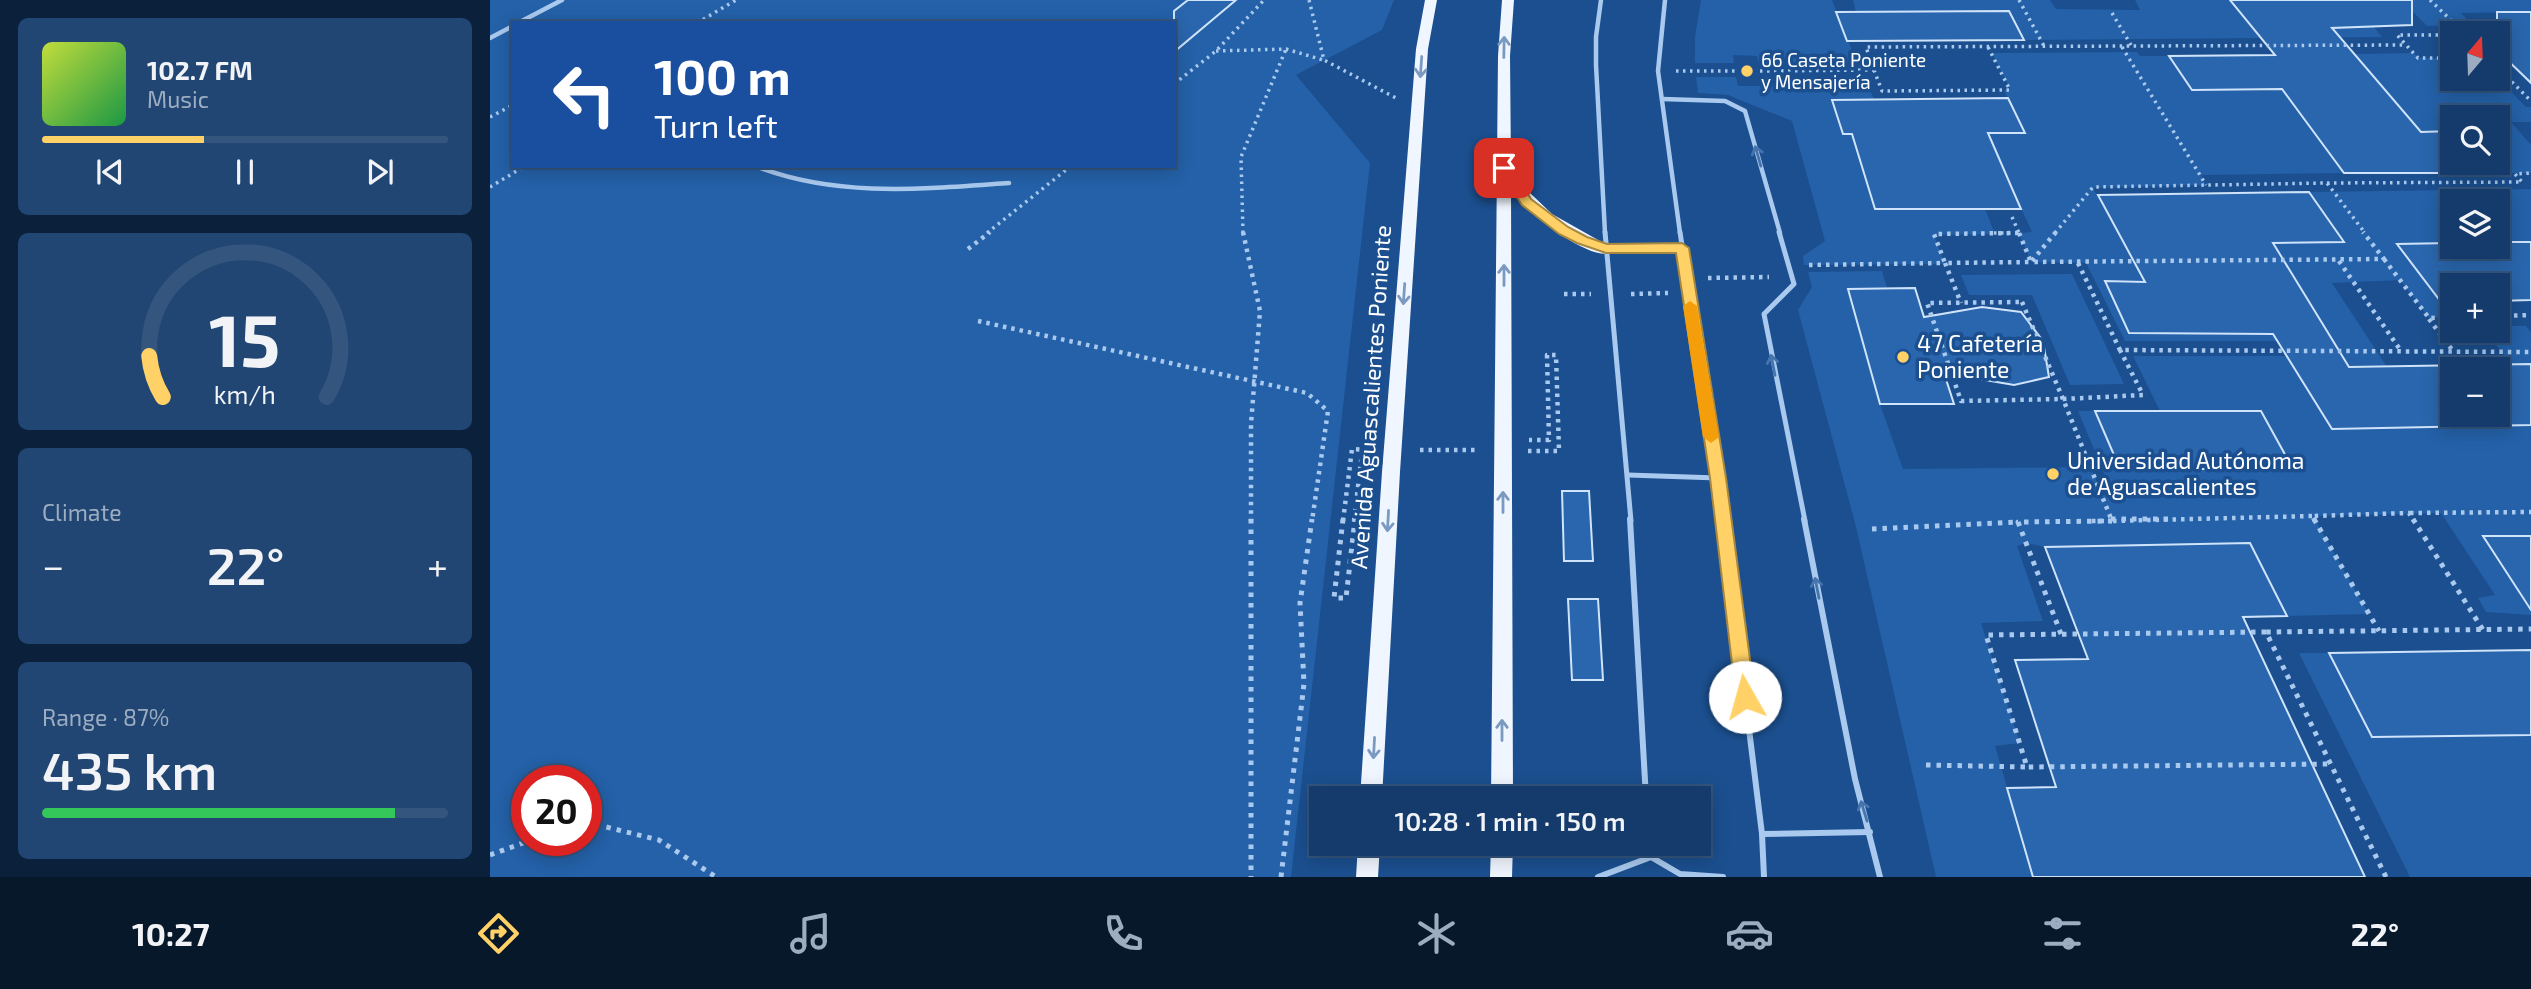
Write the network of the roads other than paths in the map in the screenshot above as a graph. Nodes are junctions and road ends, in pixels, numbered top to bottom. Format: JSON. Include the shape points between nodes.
{"nodes":[{"id":1,"x":562,"y":0,"type":"edge"},
{"id":2,"x":1431,"y":0,"type":"edge"},
{"id":3,"x":1508,"y":0,"type":"edge"},
{"id":4,"x":1601,"y":0,"type":"edge"},
{"id":5,"x":1665,"y":0,"type":"edge"},
{"id":6,"x":523,"y":21,"type":"edge"},
{"id":7,"x":511,"y":27,"type":"edge"},
{"id":8,"x":490,"y":38,"type":"edge"},
{"id":9,"x":1662,"y":99,"type":"junction"},
{"id":10,"x":759,"y":168,"type":"edge"},
{"id":11,"x":1504,"y":168,"type":"junction"},
{"id":12,"x":1009,"y":183,"type":"dead end"},
{"id":13,"x":1606,"y":248,"type":"junction"},
{"id":14,"x":1682,"y":248,"type":"junction"},
{"id":15,"x":1628,"y":475,"type":"junction"},
{"id":16,"x":1718,"y":478,"type":"junction"},
{"id":17,"x":1372,"y":786,"type":"edge"},
{"id":18,"x":1502,"y":786,"type":"edge"},
{"id":19,"x":1645,"y":786,"type":"edge"},
{"id":20,"x":1870,"y":832,"type":"junction"},
{"id":21,"x":1762,"y":834,"type":"junction"},
{"id":22,"x":1368,"y":856,"type":"edge"},
{"id":23,"x":1502,"y":856,"type":"edge"},
{"id":24,"x":1651,"y":858,"type":"joint"},
{"id":25,"x":1367,"y":877,"type":"edge"},
{"id":26,"x":1501,"y":877,"type":"edge"},
{"id":27,"x":1598,"y":877,"type":"edge"},
{"id":28,"x":1723,"y":877,"type":"edge"},
{"id":29,"x":1764,"y":877,"type":"edge"},
{"id":30,"x":1880,"y":877,"type":"edge"}],
"edges":[{"from":1,"to":6,"type":"lane"},
{"from":2,"to":17,"type":"main road","name":"Avenida Aguascalientes Poniente","one_way":true,"via":[[1422,49]]},
{"from":11,"to":3,"type":"main road","one_way":true},
{"from":4,"to":13,"type":"lane","via":[[1596,56]]},
{"from":5,"to":9,"type":"lane","via":[[1658,71]]},
{"from":7,"to":8,"type":"lane"},
{"from":9,"to":14,"type":"lane"},
{"from":20,"to":9,"type":"lane","one_way":true,"via":[[1855,779],[1764,314],[1794,284],[1789,265],[1745,111],[1725,101]]},
{"from":10,"to":12,"type":"lane","via":[[777,177],[830,187],[904,189]]},
{"from":11,"to":13,"type":"main road","via":[[1527,202],[1563,230]]},
{"from":18,"to":11,"type":"main road","one_way":true},
{"from":13,"to":14,"type":"lane"},
{"from":13,"to":15,"type":"lane"},
{"from":14,"to":16,"type":"lane"},
{"from":15,"to":16,"type":"lane"},
{"from":15,"to":19,"type":"lane"},
{"from":16,"to":21,"type":"lane"},
{"from":20,"to":21,"type":"lane"},
{"from":20,"to":30,"type":"lane"},
{"from":21,"to":29,"type":"lane"},
{"from":22,"to":25,"type":"main road"},
{"from":23,"to":26,"type":"main road"},
{"from":24,"to":27,"type":"lane"},
{"from":24,"to":28,"type":"lane","via":[[1680,874]]}]}
